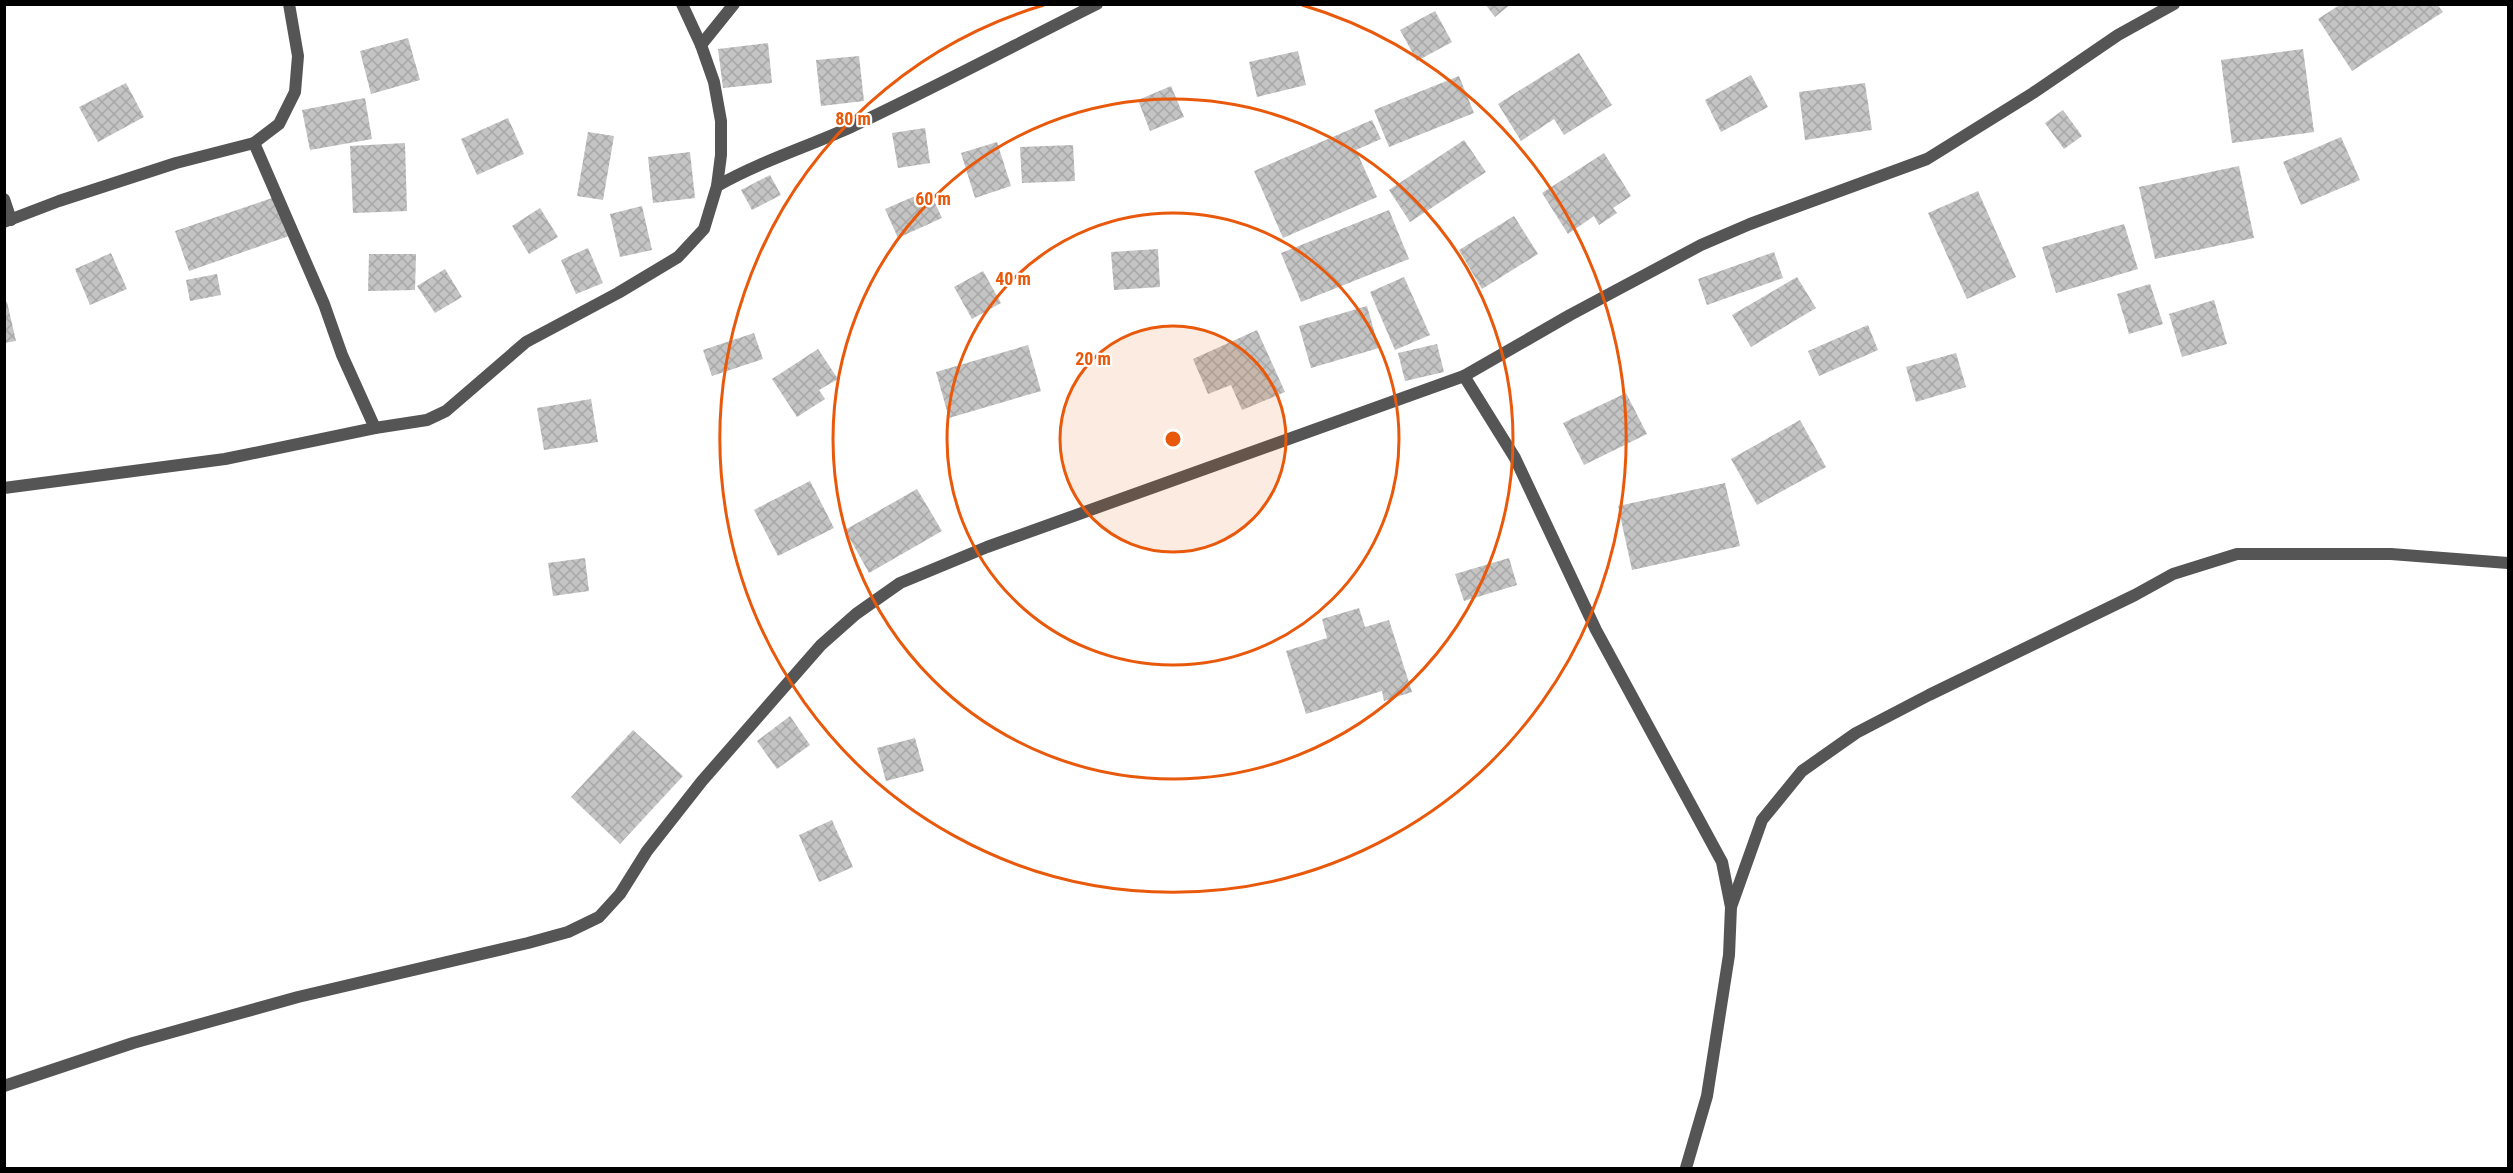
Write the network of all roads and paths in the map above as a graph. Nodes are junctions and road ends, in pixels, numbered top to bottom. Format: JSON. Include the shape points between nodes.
{"nodes":[{"id":1,"x":289,"y":4,"type":"edge"},
{"id":2,"x":682,"y":4,"type":"edge"},
{"id":3,"x":734,"y":4,"type":"edge"},
{"id":4,"x":1097,"y":4,"type":"edge"},
{"id":5,"x":2174,"y":4,"type":"edge"},
{"id":6,"x":701,"y":45,"type":"junction"},
{"id":7,"x":254,"y":143,"type":"junction"},
{"id":8,"x":717,"y":186,"type":"junction"},
{"id":9,"x":4,"y":199,"type":"edge"},
{"id":10,"x":8,"y":221,"type":"edge"},
{"id":11,"x":1464,"y":376,"type":"junction"},
{"id":12,"x":375,"y":428,"type":"junction"},
{"id":13,"x":4,"y":488,"type":"edge"},
{"id":14,"x":2508,"y":563,"type":"edge"},
{"id":15,"x":1731,"y":907,"type":"junction"},
{"id":16,"x":4,"y":1086,"type":"edge"},
{"id":17,"x":1686,"y":1168,"type":"edge"}],
"edges":[{"from":1,"to":7,"type":"street","via":[[298,56],[295,92],[279,124]]},
{"from":2,"to":6,"type":"street"},
{"from":3,"to":6,"type":"street"},
{"from":4,"to":8,"type":"street","via":[[923,93]]},
{"from":5,"to":11,"type":"street","via":[[2118,35],[1927,159],[1701,245]]},
{"from":6,"to":8,"type":"street","via":[[714,82],[721,121]]},
{"from":7,"to":10,"type":"street","via":[[58,201]]},
{"from":7,"to":12,"type":"street"},
{"from":8,"to":12,"type":"street","via":[[704,229],[678,257],[526,342],[446,411],[427,420]]},
{"from":9,"to":10,"type":"street"},
{"from":11,"to":15,"type":"street","via":[[1515,458],[1596,630],[1722,862]]},
{"from":11,"to":16,"type":"street","via":[[987,547],[900,583],[821,645],[702,781],[599,917],[568,932],[528,943],[298,997],[133,1043]]},
{"from":12,"to":13,"type":"street","via":[[225,459]]},
{"from":14,"to":15,"type":"street","via":[[2391,554],[2237,554],[2174,574],[1929,694],[1856,733],[1802,771],[1762,819]]},
{"from":15,"to":17,"type":"street","via":[[1729,955],[1707,1095]]}]}
